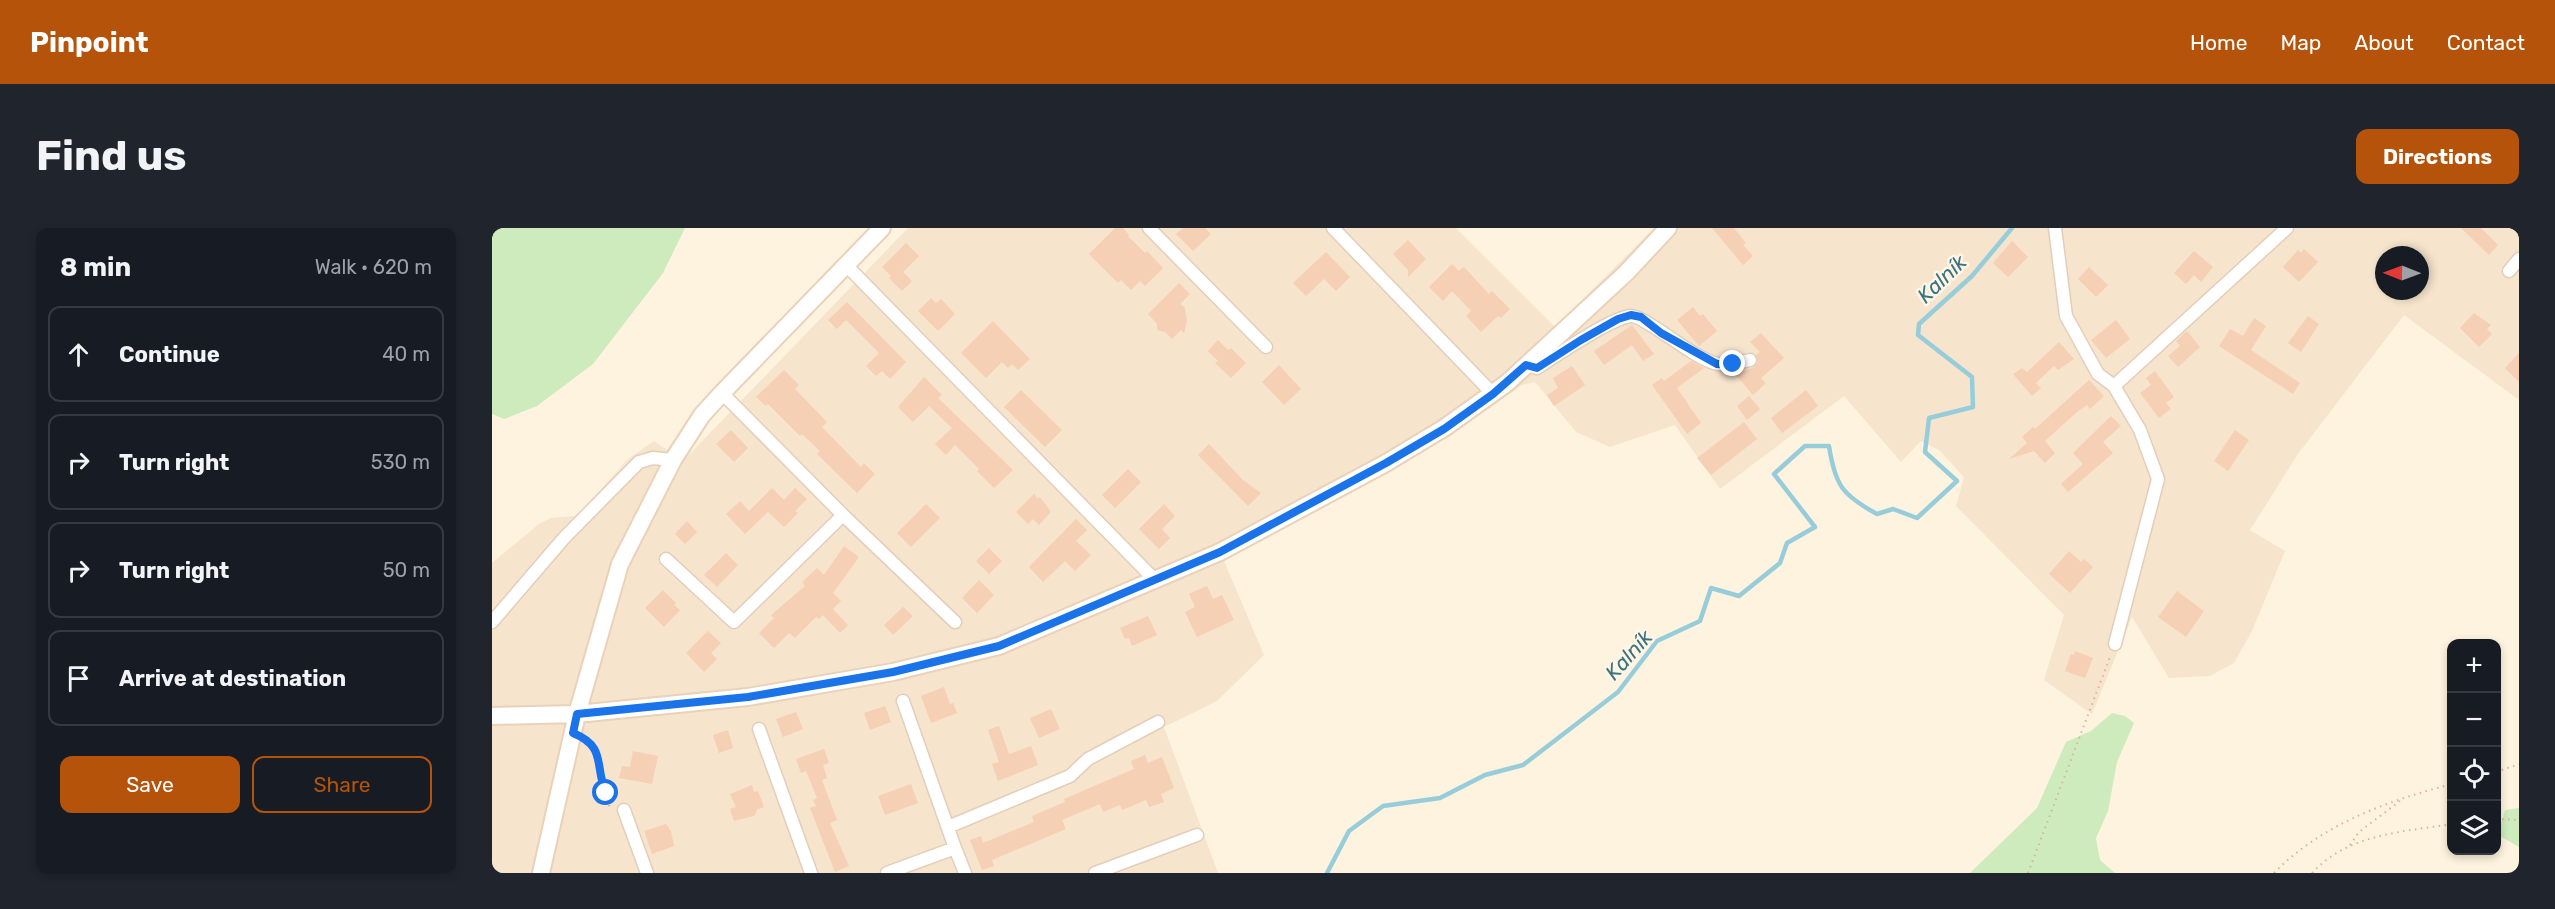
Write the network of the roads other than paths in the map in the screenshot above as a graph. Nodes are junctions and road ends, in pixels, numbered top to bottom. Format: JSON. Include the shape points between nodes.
{"nodes":[{"id":1,"x":882,"y":228,"type":"edge"},
{"id":2,"x":1149,"y":228,"type":"edge"},
{"id":3,"x":1333,"y":228,"type":"edge"},
{"id":4,"x":1668,"y":228,"type":"edge"},
{"id":5,"x":2055,"y":228,"type":"edge"},
{"id":6,"x":2287,"y":228,"type":"edge"},
{"id":7,"x":2519,"y":260,"type":"edge"},
{"id":8,"x":845,"y":264,"type":"junction"},
{"id":9,"x":2509,"y":271,"type":"dead end"},
{"id":10,"x":1266,"y":347,"type":"dead end"},
{"id":11,"x":1750,"y":360,"type":"dead end"},
{"id":12,"x":1526,"y":365,"type":"junction"},
{"id":13,"x":2115,"y":386,"type":"junction"},
{"id":14,"x":722,"y":393,"type":"junction"},
{"id":15,"x":1493,"y":394,"type":"junction"},
{"id":16,"x":673,"y":460,"type":"junction"},
{"id":17,"x":843,"y":514,"type":"junction"},
{"id":18,"x":666,"y":559,"type":"dead end"},
{"id":19,"x":1155,"y":580,"type":"junction"},
{"id":20,"x":492,"y":622,"type":"edge"},
{"id":21,"x":955,"y":622,"type":"dead end"},
{"id":22,"x":2115,"y":644,"type":"road end"},
{"id":23,"x":903,"y":701,"type":"dead end"},
{"id":24,"x":577,"y":714,"type":"junction"},
{"id":25,"x":492,"y":716,"type":"edge"},
{"id":26,"x":1158,"y":722,"type":"dead end"},
{"id":27,"x":759,"y":729,"type":"dead end"},
{"id":28,"x":626,"y":814,"type":"road end"},
{"id":29,"x":948,"y":827,"type":"junction"},
{"id":30,"x":1197,"y":835,"type":"dead end"},
{"id":31,"x":955,"y":848,"type":"junction"},
{"id":32,"x":541,"y":873,"type":"edge"},
{"id":33,"x":647,"y":873,"type":"edge"},
{"id":34,"x":811,"y":873,"type":"edge"},
{"id":35,"x":888,"y":873,"type":"edge"},
{"id":36,"x":965,"y":873,"type":"edge"},
{"id":37,"x":1095,"y":873,"type":"edge"}],
"edges":[{"from":1,"to":8,"type":"street"},
{"from":2,"to":10,"type":"street"},
{"from":3,"to":15,"type":"street"},
{"from":4,"to":12,"type":"street","via":[[1626,273]]},
{"from":5,"to":13,"type":"street","via":[[2066,316],[2098,374]]},
{"from":6,"to":13,"type":"street"},
{"from":7,"to":9,"type":"street"},
{"from":8,"to":14,"type":"street"},
{"from":8,"to":19,"type":"street"},
{"from":11,"to":12,"type":"street","via":[[1717,364],[1661,333],[1641,317],[1631,315],[1537,368]]},
{"from":12,"to":15,"type":"street"},
{"from":13,"to":22,"type":"street","via":[[2140,430],[2158,479]]},
{"from":14,"to":16,"type":"street","via":[[702,415]]},
{"from":14,"to":17,"type":"street"},
{"from":15,"to":19,"type":"street","via":[[1386,463],[1220,552]]},
{"from":16,"to":20,"type":"street","via":[[653,458],[639,462],[564,538]]},
{"from":16,"to":24,"type":"street","via":[[620,564]]},
{"from":17,"to":18,"type":"street","via":[[734,622]]},
{"from":17,"to":21,"type":"street"},
{"from":19,"to":24,"type":"street","via":[[999,646],[893,672],[748,697]]},
{"from":23,"to":29,"type":"street"},
{"from":24,"to":25,"type":"street"},
{"from":24,"to":32,"type":"street"},
{"from":26,"to":29,"type":"street","via":[[1088,759],[1070,776]]},
{"from":27,"to":34,"type":"street"},
{"from":28,"to":33,"type":"street"},
{"from":29,"to":31,"type":"street"},
{"from":30,"to":37,"type":"street"},
{"from":31,"to":35,"type":"street"},
{"from":31,"to":36,"type":"street"}]}
